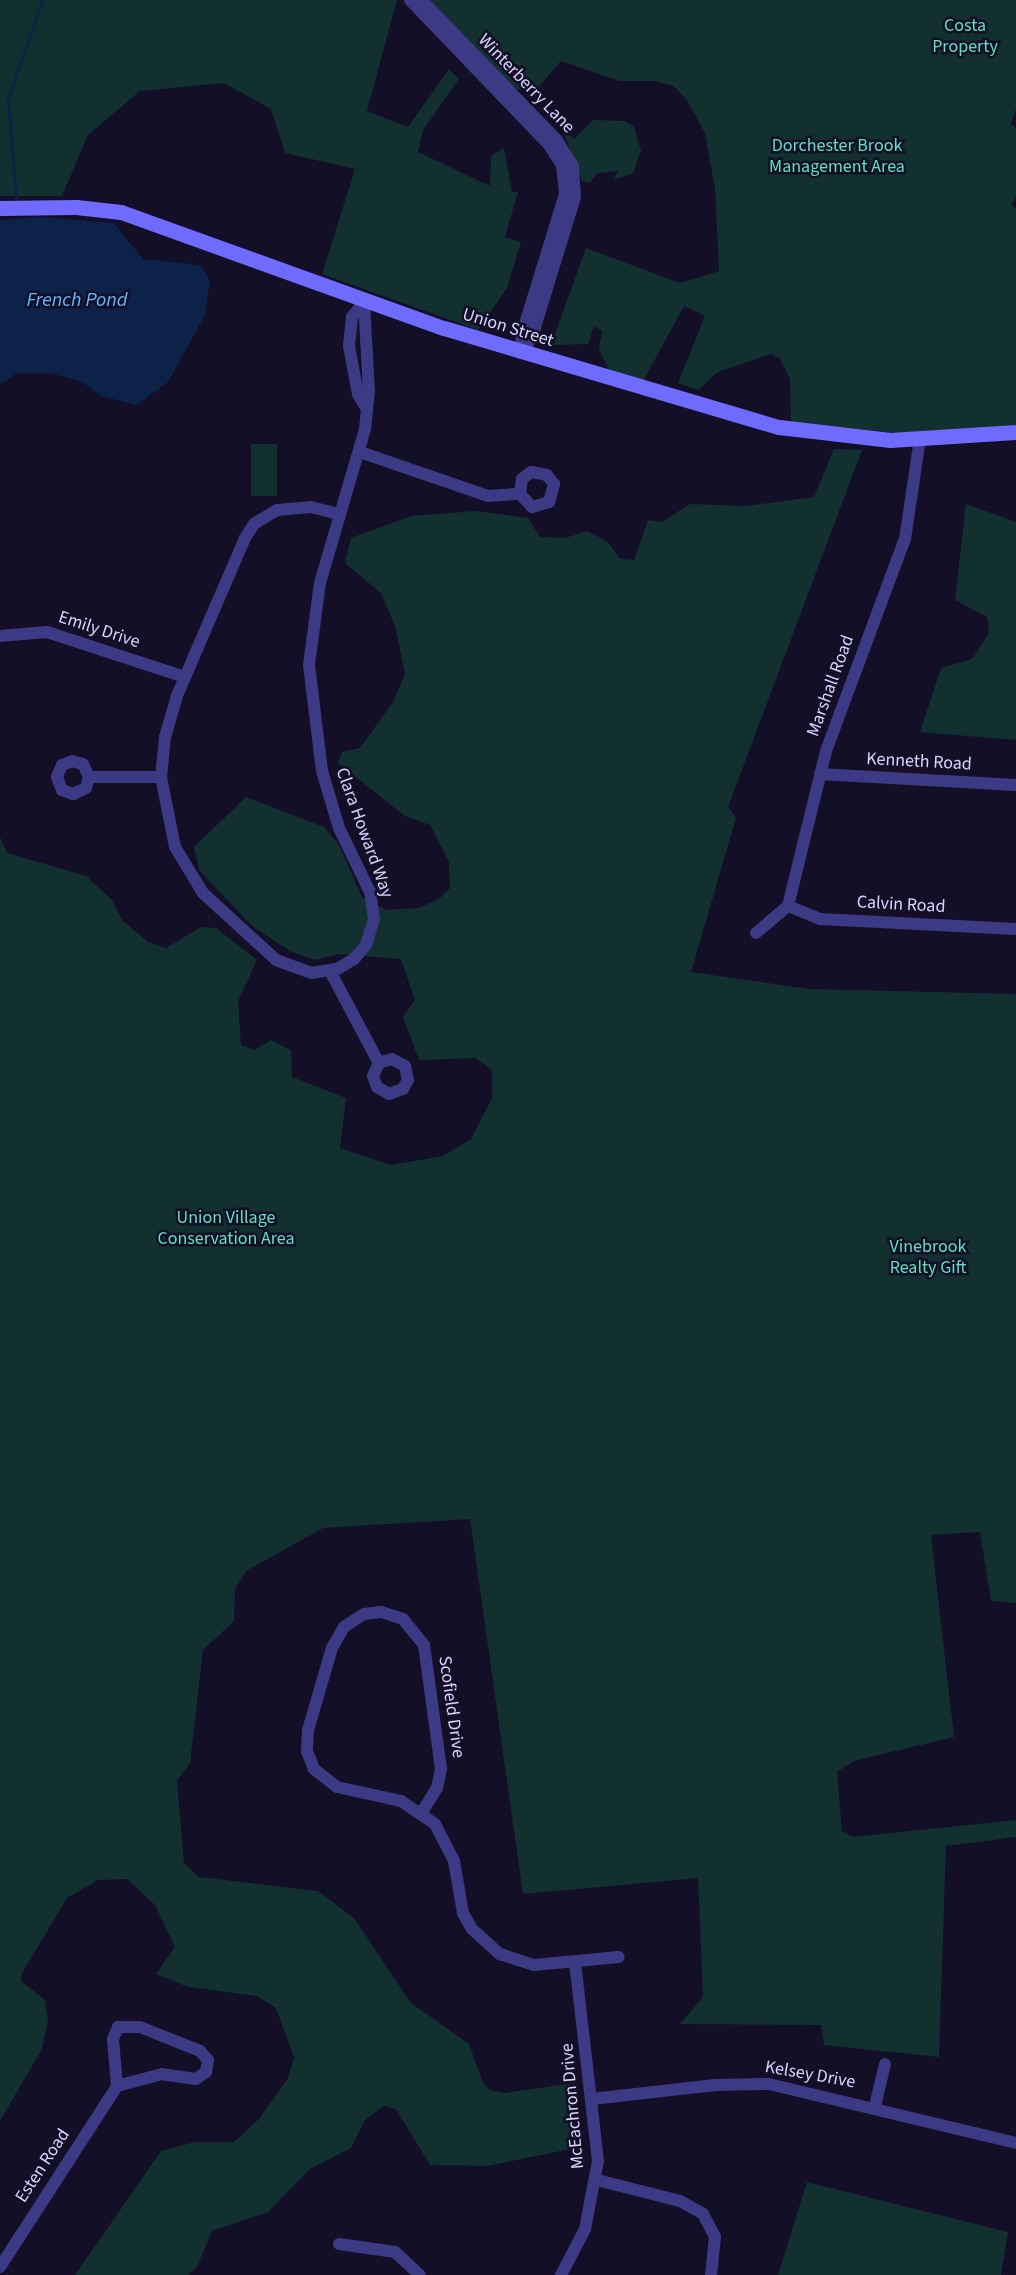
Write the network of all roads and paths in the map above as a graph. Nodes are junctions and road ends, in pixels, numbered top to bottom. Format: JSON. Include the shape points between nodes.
{"nodes":[{"id":1,"x":410,"y":0,"type":"edge"},
{"id":2,"x":422,"y":0,"type":"edge"},
{"id":3,"x":481,"y":70,"type":"junction"},
{"id":4,"x":0,"y":208,"type":"edge"},
{"id":5,"x":364,"y":302,"type":"junction"},
{"id":6,"x":521,"y":353,"type":"junction"},
{"id":7,"x":1016,"y":432,"type":"edge"},
{"id":8,"x":920,"y":439,"type":"junction"},
{"id":9,"x":360,"y":452,"type":"junction"},
{"id":10,"x":520,"y":494,"type":"dead end"},
{"id":11,"x":339,"y":514,"type":"junction"},
{"id":12,"x":0,"y":636,"type":"edge"},
{"id":13,"x":185,"y":677,"type":"junction"},
{"id":14,"x":820,"y":774,"type":"junction"},
{"id":15,"x":89,"y":777,"type":"dead end"},
{"id":16,"x":161,"y":777,"type":"junction"},
{"id":17,"x":1016,"y":785,"type":"edge"},
{"id":18,"x":788,"y":906,"type":"junction"},
{"id":19,"x":1016,"y":929,"type":"edge"},
{"id":20,"x":756,"y":933,"type":"dead end"},
{"id":21,"x":330,"y":971,"type":"junction"},
{"id":22,"x":379,"y":1063,"type":"dead end"},
{"id":23,"x":422,"y":1812,"type":"junction"},
{"id":24,"x":619,"y":1957,"type":"dead end"},
{"id":25,"x":575,"y":1962,"type":"junction"},
{"id":26,"x":885,"y":2064,"type":"dead end"},
{"id":27,"x":117,"y":2086,"type":"junction"},
{"id":28,"x":592,"y":2099,"type":"junction"},
{"id":29,"x":875,"y":2106,"type":"junction"},
{"id":30,"x":1016,"y":2143,"type":"edge"},
{"id":31,"x":597,"y":2180,"type":"junction"},
{"id":32,"x":339,"y":2244,"type":"dead end"},
{"id":33,"x":2,"y":2261,"type":"edge"},
{"id":34,"x":563,"y":2274,"type":"edge"},
{"id":35,"x":420,"y":2275,"type":"edge"},
{"id":36,"x":711,"y":2275,"type":"edge"}],
"edges":[{"from":1,"to":3,"type":"street","name":"Winterberry Lane"},
{"from":2,"to":3,"type":"street","name":"Winterberry Lane"},
{"from":3,"to":6,"type":"street","name":"Winterberry Lane","via":[[570,160],[571,188],[522,334]]},
{"from":4,"to":5,"type":"main road","name":"Union Street","via":[[76,207],[121,212]]},
{"from":5,"to":6,"type":"main road","name":"Union Street"},
{"from":5,"to":9,"type":"street","name":"Clara Howard Way","via":[[352,316],[349,346],[358,394],[366,408]]},
{"from":6,"to":8,"type":"main road","name":"Union Street","via":[[779,427],[852,438]]},
{"from":7,"to":8,"type":"main road","name":"Union Street"},
{"from":8,"to":14,"type":"street","name":"Marshall Road","via":[[905,539]]},
{"from":9,"to":10,"type":"street","via":[[488,496]]},
{"from":9,"to":11,"type":"street","name":"Clara Howard Way"},
{"from":11,"to":13,"type":"street","via":[[292,506],[254,524],[233,562]]},
{"from":11,"to":21,"type":"street","name":"Clara Howard Way","via":[[313,621],[312,720],[331,807],[370,892],[374,919],[360,952]]},
{"from":12,"to":13,"type":"street","name":"Emily Drive","via":[[47,632]]},
{"from":13,"to":16,"type":"street","via":[[165,736]]},
{"from":14,"to":17,"type":"street","name":"Kenneth Road"},
{"from":14,"to":18,"type":"street","name":"Marshall Road"},
{"from":15,"to":16,"type":"street"},
{"from":16,"to":21,"type":"street","via":[[175,847],[203,893],[286,966],[312,973]]},
{"from":18,"to":19,"type":"street","name":"Calvin Road","via":[[820,919]]},
{"from":18,"to":20,"type":"street"},
{"from":21,"to":22,"type":"street"},
{"from":23,"to":23,"type":"street","name":"Scofield Drive","via":[[388,1797],[337,1787],[320,1776],[307,1751],[308,1730],[335,1640],[350,1621],[364,1614],[381,1612],[404,1619],[424,1645],[441,1769],[437,1788]]},
{"from":23,"to":25,"type":"street","name":"Scofield Drive","via":[[449,1848],[463,1913],[485,1944],[508,1958],[534,1965]]},
{"from":24,"to":25,"type":"street","name":"Scofield Drive"},
{"from":25,"to":28,"type":"street","name":"McEachron Drive"},
{"from":26,"to":29,"type":"street"},
{"from":27,"to":27,"type":"street","via":[[162,2074],[196,2079],[206,2072],[207,2060],[196,2049],[125,2024],[114,2034]]},
{"from":27,"to":33,"type":"street","name":"Esten Road"},
{"from":28,"to":29,"type":"street","name":"Kelsey Drive","via":[[758,2084]]},
{"from":28,"to":31,"type":"street","name":"McEachron Drive"},
{"from":29,"to":30,"type":"street","name":"Kelsey Drive"},
{"from":31,"to":34,"type":"street","name":"McEachron Drive","via":[[585,2229]]},
{"from":31,"to":36,"type":"street","via":[[696,2208],[715,2237]]},
{"from":32,"to":35,"type":"street","via":[[395,2252]]}]}
